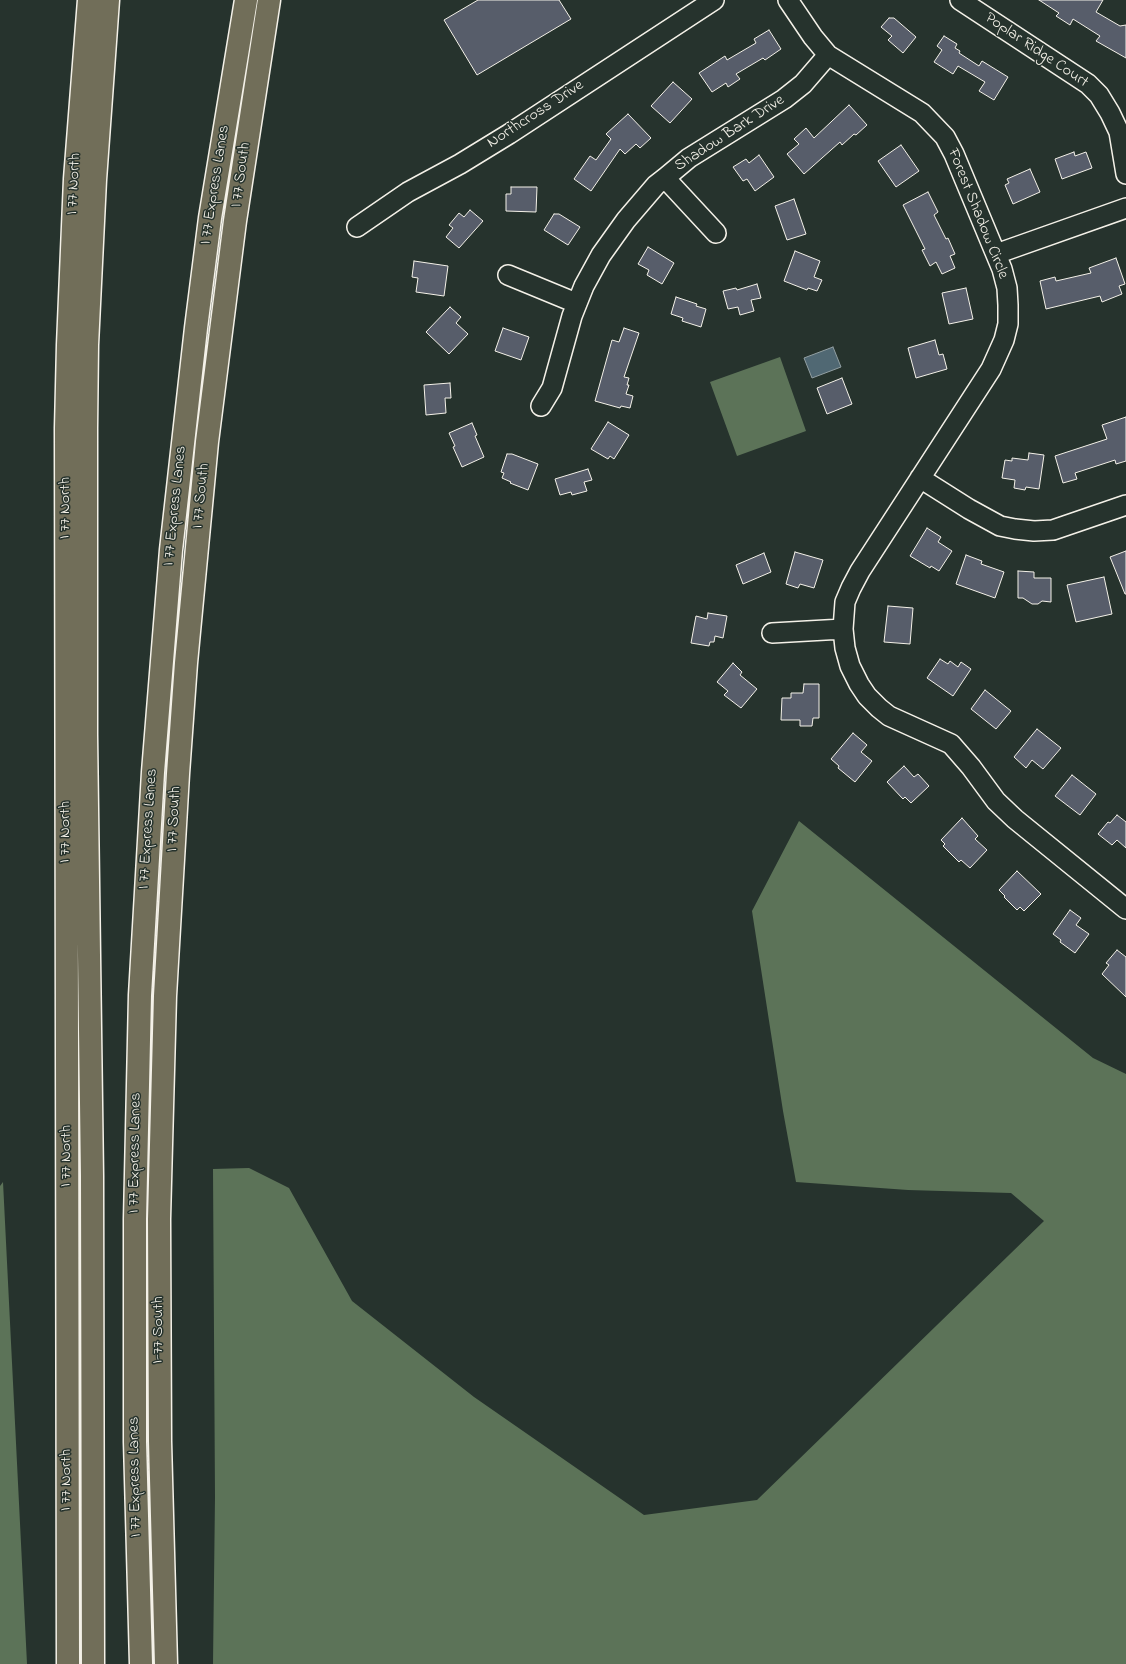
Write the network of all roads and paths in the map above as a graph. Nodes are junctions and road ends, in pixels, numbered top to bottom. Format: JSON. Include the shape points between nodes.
{"nodes":[{"id":1,"x":89,"y":0,"type":"edge"},
{"id":2,"x":108,"y":0,"type":"edge"},
{"id":3,"x":246,"y":0,"type":"edge"},
{"id":4,"x":269,"y":0,"type":"edge"},
{"id":5,"x":714,"y":0,"type":"edge"},
{"id":6,"x":788,"y":0,"type":"edge"},
{"id":7,"x":960,"y":0,"type":"edge"},
{"id":8,"x":828,"y":55,"type":"junction"},
{"id":9,"x":1126,"y":174,"type":"edge"},
{"id":10,"x":665,"y":178,"type":"junction"},
{"id":11,"x":1126,"y":208,"type":"edge"},
{"id":12,"x":357,"y":227,"type":"dead end"},
{"id":13,"x":716,"y":233,"type":"dead end"},
{"id":14,"x":996,"y":254,"type":"junction"},
{"id":15,"x":508,"y":275,"type":"dead end"},
{"id":16,"x":576,"y":303,"type":"junction"},
{"id":17,"x":540,"y":406,"type":"dead end"},
{"id":18,"x":920,"y":478,"type":"junction"},
{"id":19,"x":1126,"y":505,"type":"edge"},
{"id":20,"x":843,"y":630,"type":"junction"},
{"id":21,"x":772,"y":633,"type":"dead end"},
{"id":22,"x":1126,"y":908,"type":"edge"},
{"id":23,"x":166,"y":996,"type":"junction"},
{"id":24,"x":135,"y":1219,"type":"junction"},
{"id":25,"x":68,"y":1664,"type":"edge"},
{"id":26,"x":93,"y":1664,"type":"edge"},
{"id":27,"x":141,"y":1664,"type":"edge"},
{"id":28,"x":166,"y":1664,"type":"edge"}],
"edges":[{"from":1,"to":25,"type":"highway","name":"I 77 North","via":[[74,194],[66,428]]},
{"from":2,"to":26,"type":"highway","via":[[93,202],[86,436]]},
{"from":3,"to":24,"type":"highway","name":"I 77 Express Lanes","via":[[209,225],[171,550],[146,884],[140,1003]]},
{"from":4,"to":23,"type":"highway","name":"I 77 South","via":[[235,221],[203,482],[178,774]]},
{"from":5,"to":12,"type":"street","name":"Northcross Drive","via":[[509,134],[408,192]]},
{"from":6,"to":8,"type":"street","name":"Forest Shadow Circle"},
{"from":7,"to":9,"type":"street","name":"Poplar Ridge Court","via":[[1088,84],[1099,95],[1119,132]]},
{"from":8,"to":10,"type":"street","name":"Shadow Bark Drive","via":[[803,84],[784,99],[689,158]]},
{"from":8,"to":14,"type":"street","name":"Forest Shadow Circle","via":[[922,113],[945,137]]},
{"from":10,"to":13,"type":"street"},
{"from":10,"to":16,"type":"street","name":"Shadow Bark Drive","via":[[643,199],[612,239]]},
{"from":11,"to":14,"type":"street"},
{"from":14,"to":18,"type":"street","name":"Forest Shadow Circle","via":[[1007,288],[1008,324],[1004,340],[991,369]]},
{"from":15,"to":16,"type":"street"},
{"from":16,"to":17,"type":"street","name":"Shadow Bark Drive","via":[[552,388]]},
{"from":18,"to":19,"type":"street","via":[[1000,526],[1015,529],[1053,530]]},
{"from":18,"to":20,"type":"street","name":"Forest Shadow Circle","via":[[851,588],[845,602]]},
{"from":20,"to":21,"type":"street"},
{"from":20,"to":22,"type":"street","name":"Forest Shadow Circle","via":[[850,666],[867,696],[879,708],[889,716],[951,744],[996,801],[1015,819]]},
{"from":23,"to":24,"type":"highway"},
{"from":23,"to":28,"type":"highway","name":"I-77 South","via":[[159,1330]]},
{"from":24,"to":27,"type":"highway","name":"I 77 Express Lanes","via":[[135,1450]]}]}
